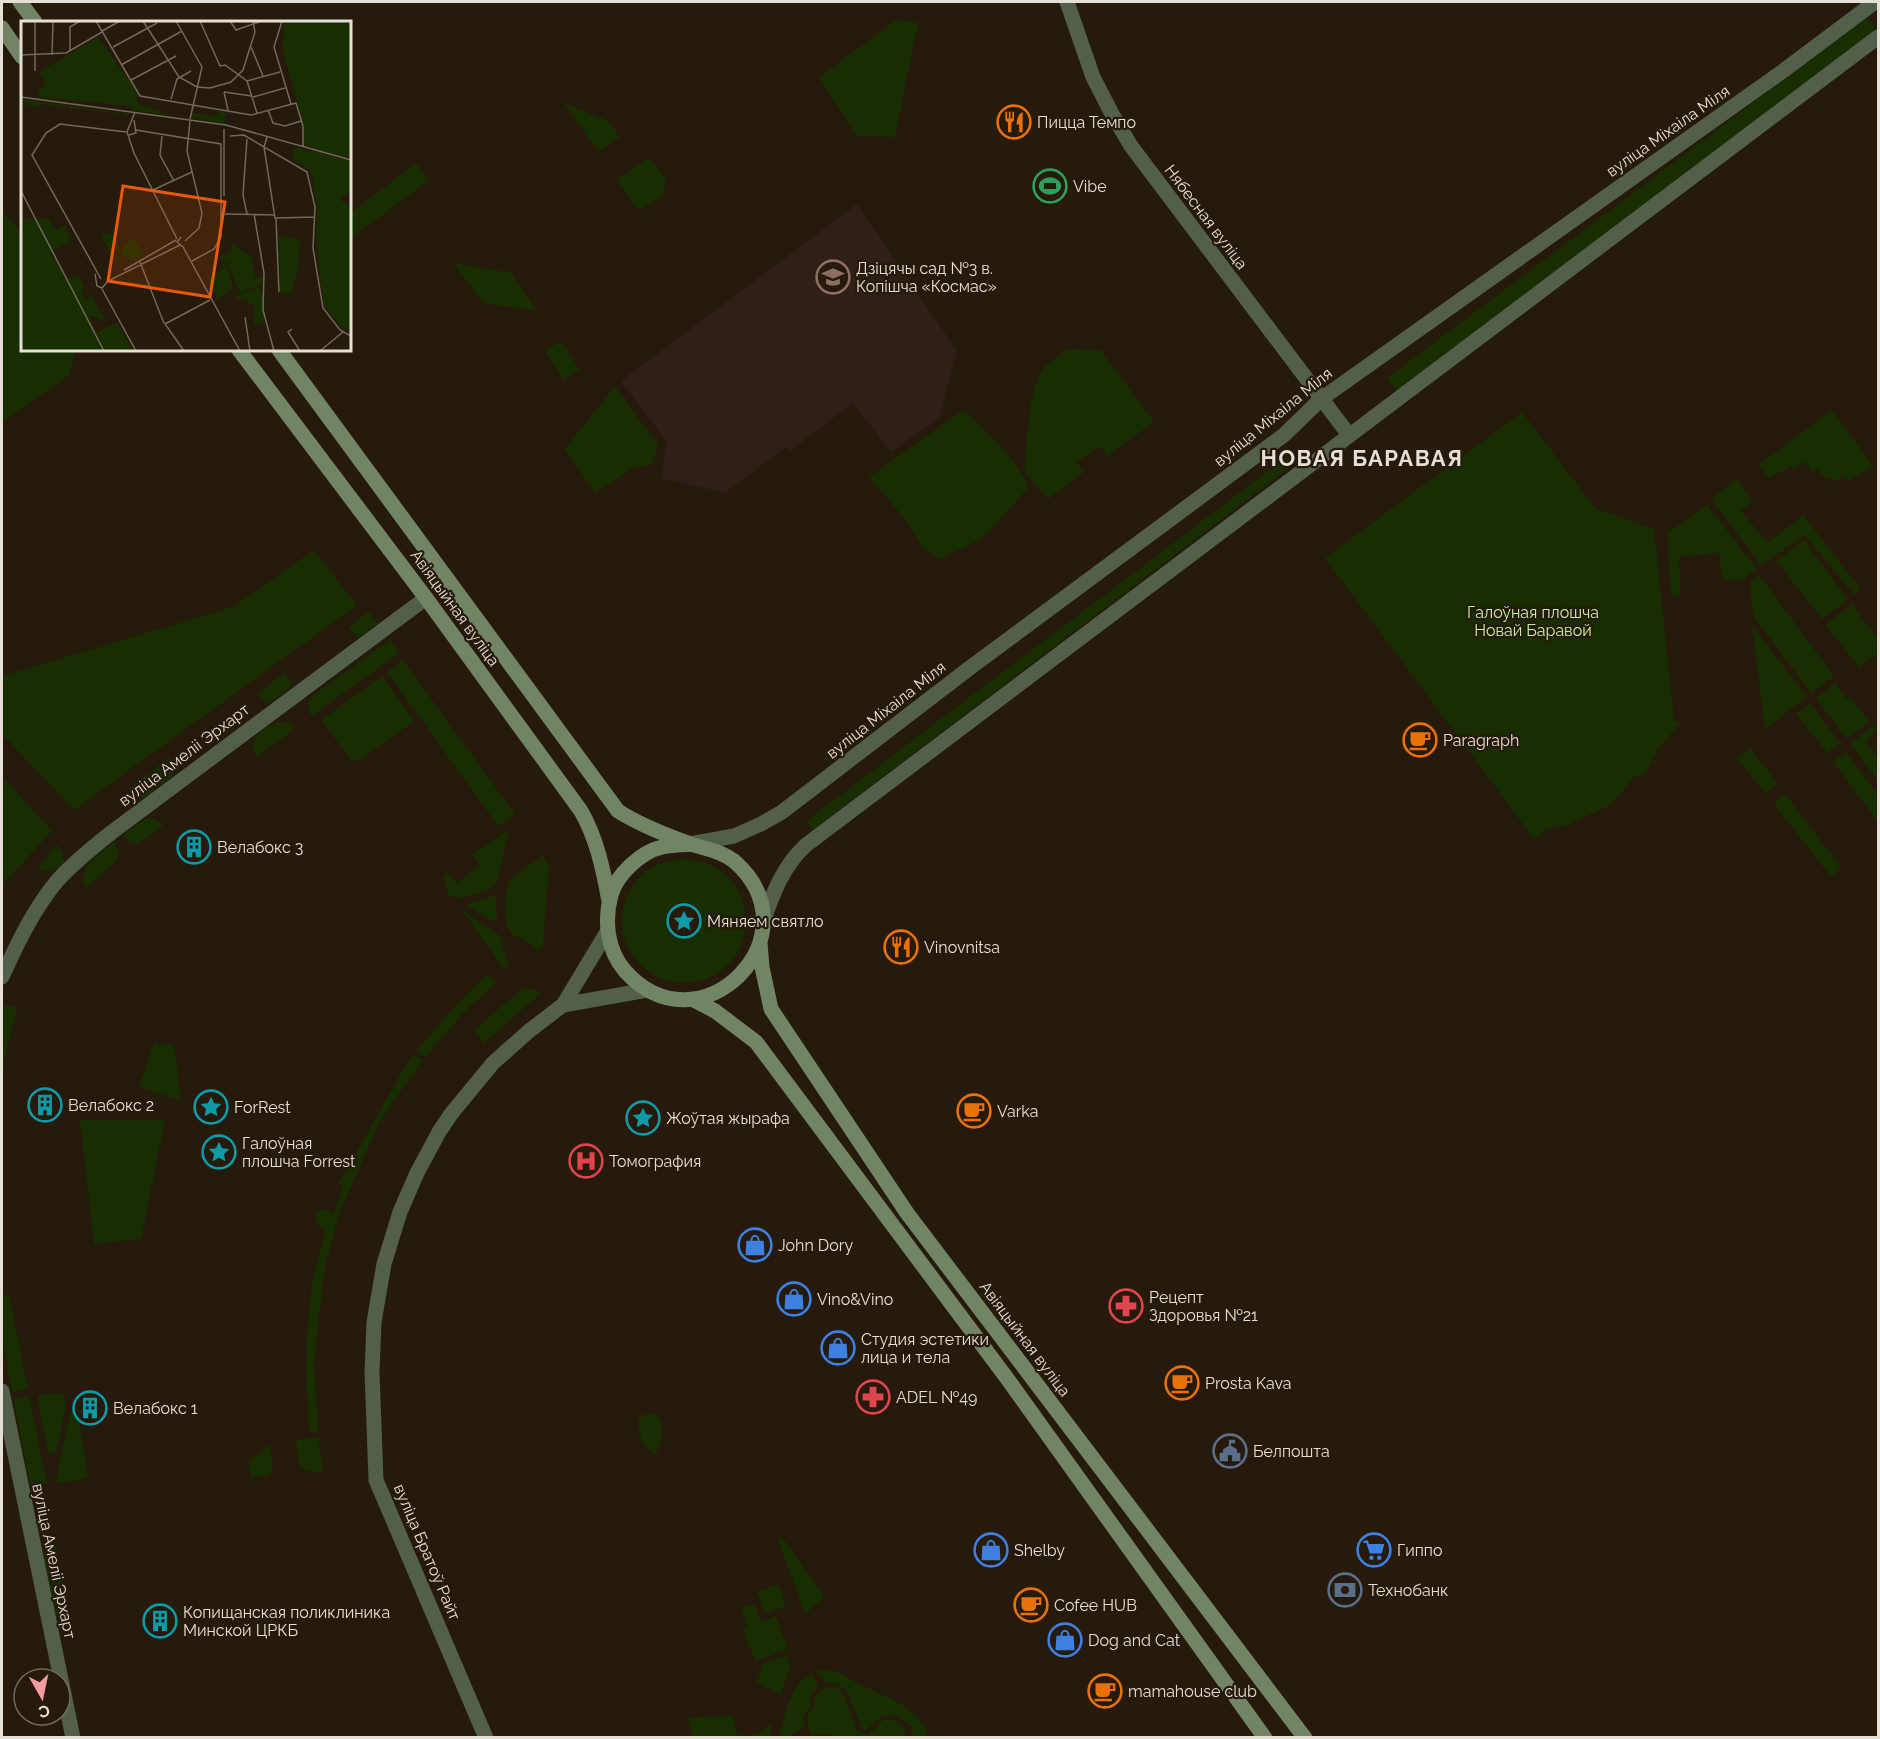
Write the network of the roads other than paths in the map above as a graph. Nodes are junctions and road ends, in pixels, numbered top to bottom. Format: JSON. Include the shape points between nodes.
{"nodes":[{"id":1,"x":20,"y":2,"type":"edge"},
{"id":2,"x":1067,"y":2,"type":"edge"},
{"id":3,"x":1875,"y":2,"type":"edge"},
{"id":4,"x":34,"y":21,"type":"edge"},
{"id":5,"x":2,"y":28,"type":"edge"},
{"id":6,"x":1878,"y":37,"type":"edge"},
{"id":7,"x":21,"y":56,"type":"edge"},
{"id":8,"x":240,"y":351,"type":"edge"},
{"id":9,"x":280,"y":351,"type":"edge"},
{"id":10,"x":1322,"y":399,"type":"junction"},
{"id":11,"x":1349,"y":435,"type":"junction"},
{"id":12,"x":426,"y":598,"type":"junction"},
{"id":13,"x":690,"y":844,"type":"junction"},
{"id":14,"x":609,"y":903,"type":"junction"},
{"id":15,"x":763,"y":922,"type":"junction"},
{"id":16,"x":607,"y":932,"type":"junction"},
{"id":17,"x":760,"y":940,"type":"junction"},
{"id":18,"x":2,"y":977,"type":"edge"},
{"id":19,"x":647,"y":990,"type":"junction"},
{"id":20,"x":692,"y":999,"type":"junction"},
{"id":21,"x":563,"y":1005,"type":"junction"},
{"id":22,"x":2,"y":1391,"type":"edge"},
{"id":23,"x":73,"y":1737,"type":"edge"},
{"id":24,"x":486,"y":1737,"type":"edge"},
{"id":25,"x":1264,"y":1737,"type":"edge"},
{"id":26,"x":1305,"y":1737,"type":"edge"}],
"edges":[{"from":1,"to":4,"type":"main road"},
{"from":2,"to":10,"type":"street","name":"Нябесная вуліца","via":[[1093,76],[1131,146]]},
{"from":3,"to":10,"type":"street","name":"вуліца Міхаіла Міля"},
{"from":5,"to":7,"type":"main road"},
{"from":6,"to":11,"type":"street"},
{"from":8,"to":12,"type":"main road","name":"Авіяцыйная вуліца"},
{"from":9,"to":13,"type":"main road","via":[[618,811]]},
{"from":10,"to":11,"type":"street","name":"Нябесная вуліца"},
{"from":10,"to":13,"type":"street","name":"вуліца Міхаіла Міля","via":[[1284,435],[782,812],[734,836]]},
{"from":11,"to":15,"type":"street","via":[[806,845],[792,857]]},
{"from":12,"to":14,"type":"main road","name":"Авіяцыйная вуліца","via":[[581,811],[592,830]]},
{"from":12,"to":18,"type":"street","name":"вуліца Амеліі Эрхарт","via":[[84,855],[56,882],[34,914]]},
{"from":13,"to":14,"type":"main road","via":[[661,848],[635,861],[620,876]]},
{"from":13,"to":15,"type":"main road","via":[[721,852],[744,872],[761,902]]},
{"from":14,"to":16,"type":"main road"},
{"from":15,"to":17,"type":"main road"},
{"from":16,"to":19,"type":"main road","via":[[620,965]]},
{"from":16,"to":21,"type":"street"},
{"from":17,"to":20,"type":"main road","via":[[749,965],[736,980],[721,990]]},
{"from":17,"to":26,"type":"main road","name":"Авіяцыйная вуліца","via":[[771,1009],[908,1212]]},
{"from":19,"to":20,"type":"main road","via":[[664,997]]},
{"from":19,"to":21,"type":"street"},
{"from":20,"to":25,"type":"main road","via":[[738,1027],[760,1048],[1006,1377]]},
{"from":21,"to":24,"type":"street","name":"вуліца Братоў Райт","via":[[493,1064],[439,1132],[400,1212],[384,1264],[374,1322],[376,1480]]},
{"from":22,"to":23,"type":"street","name":"вуліца Амеліі Эрхарт"}]}
